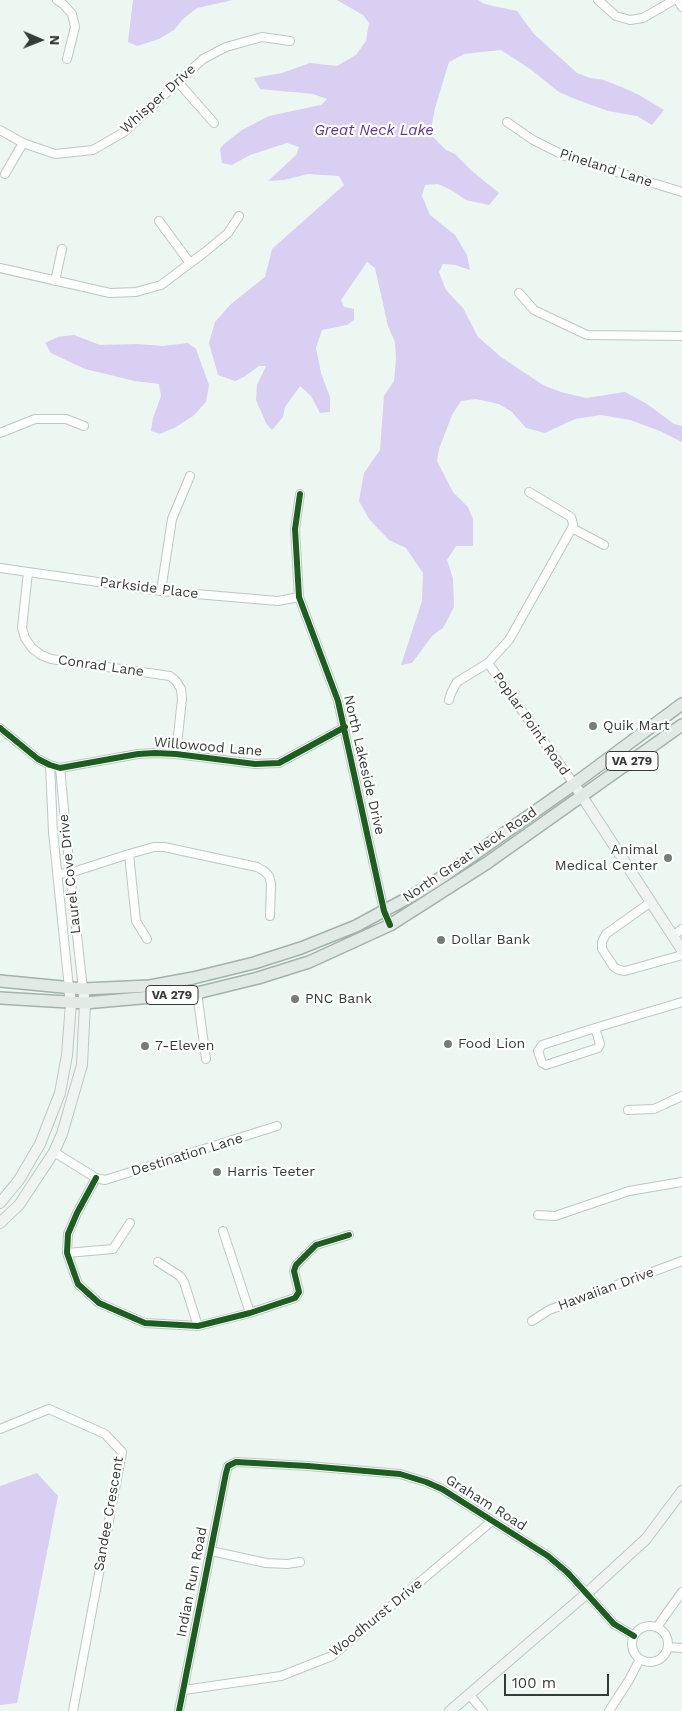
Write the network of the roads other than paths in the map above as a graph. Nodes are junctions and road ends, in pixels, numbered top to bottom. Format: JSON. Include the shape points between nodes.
{"nodes":[{"id":1,"x":57,"y":0,"type":"edge"},
{"id":2,"x":598,"y":0,"type":"edge"},
{"id":3,"x":676,"y":0,"type":"edge"},
{"id":4,"x":682,"y":7,"type":"edge"},
{"id":5,"x":290,"y":41,"type":"dead end"},
{"id":6,"x":67,"y":59,"type":"dead end"},
{"id":7,"x":178,"y":82,"type":"junction"},
{"id":8,"x":507,"y":122,"type":"dead end"},
{"id":9,"x":214,"y":123,"type":"dead end"},
{"id":10,"x":0,"y":130,"type":"edge"},
{"id":11,"x":23,"y":143,"type":"junction"},
{"id":12,"x":5,"y":174,"type":"dead end"},
{"id":13,"x":682,"y":192,"type":"edge"},
{"id":14,"x":239,"y":216,"type":"dead end"},
{"id":15,"x":158,"y":221,"type":"dead end"},
{"id":16,"x":62,"y":249,"type":"dead end"},
{"id":17,"x":190,"y":263,"type":"junction"},
{"id":18,"x":0,"y":268,"type":"edge"},
{"id":19,"x":56,"y":281,"type":"junction"},
{"id":20,"x":519,"y":293,"type":"dead end"},
{"id":21,"x":682,"y":336,"type":"edge"},
{"id":22,"x":84,"y":426,"type":"dead end"},
{"id":23,"x":0,"y":433,"type":"edge"},
{"id":24,"x":190,"y":476,"type":"dead end"},
{"id":25,"x":529,"y":492,"type":"dead end"},
{"id":26,"x":300,"y":494,"type":"dead end"},
{"id":27,"x":572,"y":528,"type":"junction"},
{"id":28,"x":604,"y":545,"type":"dead end"},
{"id":29,"x":0,"y":568,"type":"edge"},
{"id":30,"x":28,"y":572,"type":"junction"},
{"id":31,"x":161,"y":591,"type":"junction"},
{"id":32,"x":299,"y":598,"type":"junction"},
{"id":33,"x":488,"y":663,"type":"junction"},
{"id":34,"x":450,"y":700,"type":"dead end"},
{"id":35,"x":682,"y":704,"type":"edge"},
{"id":36,"x":682,"y":725,"type":"edge"},
{"id":37,"x":344,"y":727,"type":"junction"},
{"id":38,"x":0,"y":728,"type":"edge"},
{"id":39,"x":176,"y":754,"type":"junction"},
{"id":40,"x":50,"y":766,"type":"junction"},
{"id":41,"x":60,"y":768,"type":"junction"},
{"id":42,"x":574,"y":784,"type":"junction"},
{"id":43,"x":582,"y":797,"type":"junction"},
{"id":44,"x":129,"y":854,"type":"junction"},
{"id":45,"x":70,"y":873,"type":"junction"},
{"id":46,"x":57,"y":874,"type":"junction"},
{"id":47,"x":650,"y":902,"type":"junction"},
{"id":48,"x":384,"y":911,"type":"junction"},
{"id":49,"x":270,"y":916,"type":"dead end"},
{"id":50,"x":390,"y":925,"type":"junction"},
{"id":51,"x":682,"y":929,"type":"edge"},
{"id":52,"x":673,"y":936,"type":"junction"},
{"id":53,"x":147,"y":939,"type":"dead end"},
{"id":54,"x":682,"y":950,"type":"edge"},
{"id":55,"x":682,"y":955,"type":"edge"},
{"id":56,"x":0,"y":981,"type":"edge"},
{"id":57,"x":69,"y":988,"type":"junction"},
{"id":58,"x":83,"y":990,"type":"junction"},
{"id":59,"x":197,"y":992,"type":"junction"},
{"id":60,"x":0,"y":998,"type":"edge"},
{"id":61,"x":682,"y":1002,"type":"edge"},
{"id":62,"x":71,"y":1003,"type":"junction"},
{"id":63,"x":85,"y":1003,"type":"junction"},
{"id":64,"x":595,"y":1028,"type":"junction"},
{"id":65,"x":206,"y":1058,"type":"dead end"},
{"id":66,"x":682,"y":1096,"type":"edge"},
{"id":67,"x":628,"y":1110,"type":"dead end"},
{"id":68,"x":277,"y":1126,"type":"dead end"},
{"id":69,"x":54,"y":1152,"type":"junction"},
{"id":70,"x":96,"y":1178,"type":"junction"},
{"id":71,"x":682,"y":1182,"type":"edge"},
{"id":72,"x":0,"y":1203,"type":"edge"},
{"id":73,"x":538,"y":1215,"type":"dead end"},
{"id":74,"x":130,"y":1223,"type":"dead end"},
{"id":75,"x":0,"y":1224,"type":"edge"},
{"id":76,"x":223,"y":1231,"type":"dead end"},
{"id":77,"x":348,"y":1235,"type":"dead end"},
{"id":78,"x":67,"y":1253,"type":"junction"},
{"id":79,"x":682,"y":1261,"type":"edge"},
{"id":80,"x":158,"y":1262,"type":"dead end"},
{"id":81,"x":250,"y":1313,"type":"junction"},
{"id":82,"x":532,"y":1322,"type":"dead end"},
{"id":83,"x":198,"y":1326,"type":"junction"},
{"id":84,"x":0,"y":1428,"type":"edge"},
{"id":85,"x":236,"y":1462,"type":"joint"},
{"id":86,"x":682,"y":1491,"type":"edge"},
{"id":87,"x":492,"y":1521,"type":"junction"},
{"id":88,"x":211,"y":1551,"type":"junction"},
{"id":89,"x":300,"y":1562,"type":"dead end"},
{"id":90,"x":682,"y":1592,"type":"edge"},
{"id":91,"x":586,"y":1594,"type":"junction"},
{"id":92,"x":657,"y":1627,"type":"junction"},
{"id":93,"x":634,"y":1636,"type":"junction"},
{"id":94,"x":668,"y":1647,"type":"junction"},
{"id":95,"x":682,"y":1648,"type":"edge"},
{"id":96,"x":640,"y":1659,"type":"junction"},
{"id":97,"x":184,"y":1690,"type":"junction"},
{"id":98,"x":469,"y":1694,"type":"junction"},
{"id":99,"x":73,"y":1711,"type":"edge"},
{"id":100,"x":179,"y":1711,"type":"edge"},
{"id":101,"x":450,"y":1711,"type":"edge"},
{"id":102,"x":484,"y":1711,"type":"edge"},
{"id":103,"x":609,"y":1711,"type":"edge"}],
"edges":[{"from":1,"to":6,"type":"street","via":[[72,14],[74,26]]},
{"from":2,"to":3,"type":"street","via":[[616,16],[630,20],[643,18]]},
{"from":3,"to":4,"type":"street"},
{"from":5,"to":7,"type":"street","name":"Whisper Drive","via":[[262,37],[226,46],[203,60]]},
{"from":7,"to":9,"type":"street"},
{"from":7,"to":11,"type":"street","name":"Whisper Drive","via":[[124,132],[94,150],[55,154]]},
{"from":8,"to":13,"type":"street","name":"Pineland Lane","via":[[565,156]]},
{"from":10,"to":11,"type":"street","name":"Whisper Drive"},
{"from":11,"to":12,"type":"street"},
{"from":14,"to":17,"type":"street","via":[[228,234]]},
{"from":15,"to":17,"type":"street"},
{"from":16,"to":19,"type":"street"},
{"from":17,"to":19,"type":"street","via":[[161,285],[136,292],[110,293]]},
{"from":18,"to":19,"type":"street"},
{"from":20,"to":21,"type":"street","via":[[534,310],[587,335]]},
{"from":22,"to":23,"type":"street","via":[[66,418],[35,419]]},
{"from":24,"to":31,"type":"street","via":[[172,519]]},
{"from":25,"to":27,"type":"street","via":[[570,517]]},
{"from":26,"to":32,"type":"street","name":"North Lakeside Drive","via":[[295,529]]},
{"from":27,"to":28,"type":"street"},
{"from":27,"to":33,"type":"street","name":"Poplar Point Road","via":[[514,632]]},
{"from":29,"to":30,"type":"street","name":"Parkside Place"},
{"from":30,"to":31,"type":"street","name":"Parkside Place"},
{"from":30,"to":39,"type":"street","name":"Conrad Lane","via":[[22,628],[32,648],[41,655],[170,676],[176,681],[182,699]]},
{"from":31,"to":32,"type":"street","name":"Parkside Place","via":[[278,601]]},
{"from":32,"to":37,"type":"street","name":"North Lakeside Drive","via":[[331,680]]},
{"from":33,"to":34,"type":"street","name":"Poplar Point Road","via":[[457,682]]},
{"from":33,"to":42,"type":"street","name":"Poplar Point Road"},
{"from":35,"to":42,"type":"main road","name":"North Great Neck Road","number":"VA 279"},
{"from":36,"to":43,"type":"main road","name":"North Great Neck Road","number":"VA 279"},
{"from":37,"to":39,"type":"street","name":"Willowood Lane","via":[[280,763],[255,764]]},
{"from":37,"to":48,"type":"street","name":"North Lakeside Drive"},
{"from":38,"to":40,"type":"street"},
{"from":39,"to":41,"type":"street","name":"Willowood Lane","via":[[138,754]]},
{"from":40,"to":41,"type":"street"},
{"from":40,"to":46,"type":"street","name":"Laurel Cove Drive"},
{"from":41,"to":45,"type":"street","name":"Laurel Cove Drive"},
{"from":42,"to":43,"type":"street"},
{"from":42,"to":48,"type":"main road","name":"North Great Neck Road","number":"VA 279","via":[[439,879]]},
{"from":43,"to":47,"type":"street"},
{"from":43,"to":50,"type":"main road","name":"North Great Neck Road","number":"VA 279"},
{"from":44,"to":45,"type":"street"},
{"from":44,"to":49,"type":"street","via":[[164,847],[257,866],[269,876]]},
{"from":44,"to":53,"type":"street","via":[[136,921]]},
{"from":45,"to":46,"type":"street"},
{"from":45,"to":58,"type":"street","name":"Laurel Cove Drive"},
{"from":46,"to":57,"type":"street","name":"Laurel Cove Drive"},
{"from":47,"to":52,"type":"street"},
{"from":47,"to":55,"type":"street","via":[[606,934],[602,949],[614,966],[625,971]]},
{"from":48,"to":50,"type":"street","name":"North Lakeside Drive"},
{"from":48,"to":58,"type":"main road","name":"North Great Neck Road","number":"VA 279","via":[[301,948],[203,976],[150,986]]},
{"from":50,"to":59,"type":"main road","name":"North Great Neck Road","number":"VA 279","via":[[308,962]]},
{"from":51,"to":52,"type":"street"},
{"from":52,"to":54,"type":"street"},
{"from":56,"to":57,"type":"main road","name":"North Great Neck Road","number":"VA 279"},
{"from":57,"to":58,"type":"main road","name":"North Great Neck Road","number":"VA 279"},
{"from":57,"to":62,"type":"street"},
{"from":58,"to":63,"type":"street"},
{"from":59,"to":63,"type":"main road","name":"North Great Neck Road","number":"VA 279"},
{"from":59,"to":65,"type":"street"},
{"from":60,"to":62,"type":"main road","name":"North Great Neck Road","number":"VA 279"},
{"from":61,"to":64,"type":"street"},
{"from":62,"to":63,"type":"main road","name":"North Great Neck Road","number":"VA 279"},
{"from":62,"to":72,"type":"street","via":[[60,1093],[40,1144],[19,1180]]},
{"from":63,"to":69,"type":"street","via":[[82,1065],[69,1114]]},
{"from":64,"to":64,"type":"street","via":[[542,1045],[538,1051],[542,1064],[598,1048],[600,1044]]},
{"from":66,"to":67,"type":"street","via":[[654,1109]]},
{"from":68,"to":70,"type":"street","name":"Destination Lane","via":[[105,1180]]},
{"from":69,"to":70,"type":"street"},
{"from":69,"to":75,"type":"street","via":[[19,1205]]},
{"from":70,"to":78,"type":"street","via":[[68,1234]]},
{"from":71,"to":73,"type":"street","via":[[629,1191],[555,1216]]},
{"from":74,"to":78,"type":"street","via":[[113,1249]]},
{"from":76,"to":81,"type":"street"},
{"from":77,"to":81,"type":"street","via":[[316,1245],[296,1265],[294,1271],[299,1292],[295,1298]]},
{"from":78,"to":83,"type":"street","via":[[78,1284],[99,1303],[145,1323]]},
{"from":79,"to":82,"type":"street","name":"Hawaiian Drive","via":[[549,1310]]},
{"from":80,"to":83,"type":"street","via":[[184,1282]]},
{"from":81,"to":83,"type":"street"},
{"from":84,"to":99,"type":"street","name":"Sandee Crescent","via":[[49,1409],[105,1434],[122,1452]]},
{"from":85,"to":87,"type":"street","name":"Graham Road","via":[[400,1474],[442,1489]]},
{"from":85,"to":88,"type":"street","name":"Indian Run Road","via":[[228,1466],[226,1473]]},
{"from":86,"to":91,"type":"street","via":[[646,1539]]},
{"from":87,"to":91,"type":"street","name":"Graham Road","via":[[559,1565]]},
{"from":87,"to":97,"type":"street","name":"Woodhurst Drive","via":[[332,1656],[281,1676]]},
{"from":88,"to":89,"type":"street","via":[[266,1562]]},
{"from":88,"to":97,"type":"street","name":"Indian Run Road"},
{"from":90,"to":92,"type":"street"},
{"from":91,"to":93,"type":"street","name":"Graham Road","via":[[614,1624]]},
{"from":91,"to":98,"type":"street"},
{"from":92,"to":93,"type":"street","via":[[644,1627]]},
{"from":92,"to":94,"type":"street","via":[[667,1638]]},
{"from":93,"to":96,"type":"street","via":[[634,1651]]},
{"from":94,"to":95,"type":"street"},
{"from":94,"to":96,"type":"street","via":[[655,1662]]},
{"from":96,"to":103,"type":"street"},
{"from":97,"to":100,"type":"street","name":"Indian Run Road"},
{"from":98,"to":101,"type":"street"},
{"from":98,"to":102,"type":"street"}]}
